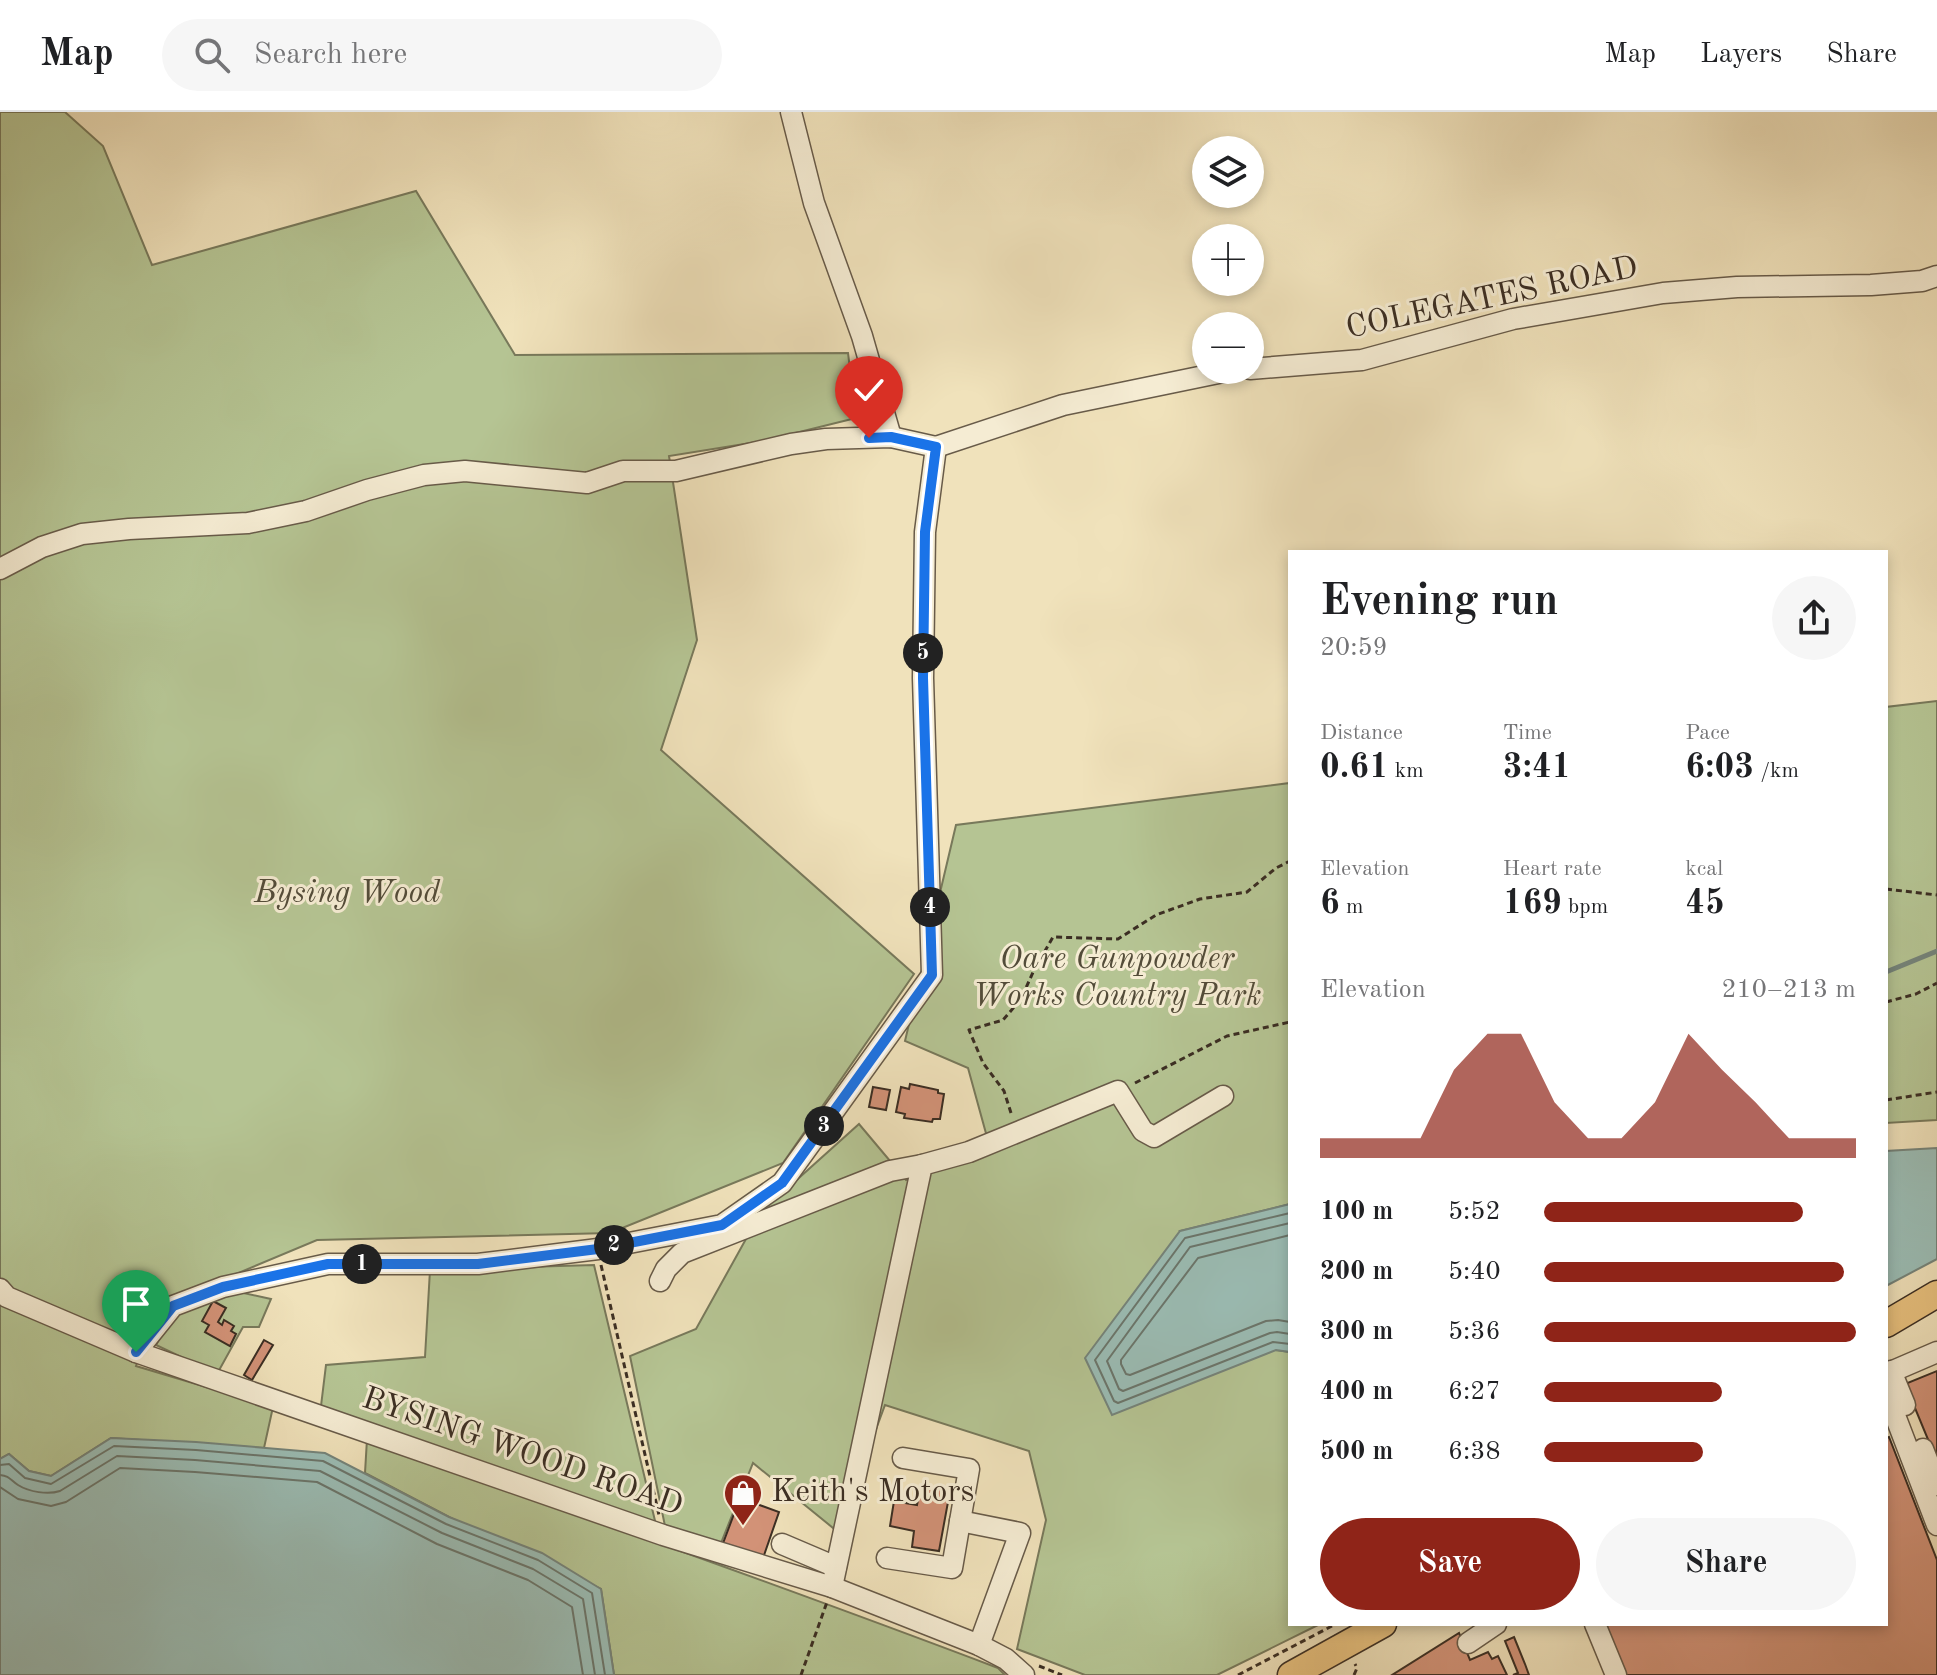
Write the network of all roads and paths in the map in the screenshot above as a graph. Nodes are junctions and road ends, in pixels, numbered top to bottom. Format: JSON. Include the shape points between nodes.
{"nodes":[{"id":1,"x":791,"y":112,"type":"edge"},
{"id":2,"x":1937,"y":276,"type":"edge"},
{"id":3,"x":1264,"y":368,"type":"edge"},
{"id":4,"x":1192,"y":378,"type":"edge"},
{"id":5,"x":891,"y":437,"type":"junction"},
{"id":6,"x":936,"y":447,"type":"junction"},
{"id":7,"x":0,"y":569,"type":"edge"},
{"id":8,"x":1288,"y":862,"type":"edge"},
{"id":9,"x":1888,"y":889,"type":"edge"},
{"id":10,"x":1937,"y":895,"type":"edge"},
{"id":11,"x":1937,"y":983,"type":"edge"},
{"id":12,"x":1888,"y":1001,"type":"edge"},
{"id":13,"x":1288,"y":1022,"type":"edge"},
{"id":14,"x":1118,"y":1091,"type":"junction"},
{"id":15,"x":1937,"y":1092,"type":"edge"},
{"id":16,"x":1223,"y":1096,"type":"dead end"},
{"id":17,"x":1888,"y":1100,"type":"edge"},
{"id":18,"x":1017,"y":1132,"type":"junction"},
{"id":19,"x":922,"y":1165,"type":"junction"},
{"id":20,"x":598,"y":1249,"type":"junction"},
{"id":21,"x":660,"y":1281,"type":"dead end"},
{"id":22,"x":0,"y":1289,"type":"edge"},
{"id":23,"x":1937,"y":1294,"type":"edge"},
{"id":24,"x":1888,"y":1323,"type":"edge"},
{"id":25,"x":136,"y":1352,"type":"junction"},
{"id":26,"x":1937,"y":1352,"type":"edge"},
{"id":27,"x":1888,"y":1379,"type":"edge"},
{"id":28,"x":1892,"y":1427,"type":"edge"},
{"id":29,"x":903,"y":1458,"type":"dead end"},
{"id":30,"x":1937,"y":1485,"type":"edge"},
{"id":31,"x":960,"y":1521,"type":"junction"},
{"id":32,"x":1937,"y":1525,"type":"edge"},
{"id":33,"x":663,"y":1535,"type":"junction"},
{"id":34,"x":782,"y":1544,"type":"dead end"},
{"id":35,"x":887,"y":1558,"type":"dead end"},
{"id":36,"x":834,"y":1577,"type":"junction"},
{"id":37,"x":1379,"y":1626,"type":"edge"},
{"id":38,"x":1492,"y":1626,"type":"edge"},
{"id":39,"x":1596,"y":1626,"type":"edge"},
{"id":40,"x":1468,"y":1643,"type":"dead end"},
{"id":41,"x":979,"y":1645,"type":"junction"},
{"id":42,"x":801,"y":1675,"type":"edge"},
{"id":43,"x":1024,"y":1675,"type":"edge"},
{"id":44,"x":1291,"y":1675,"type":"edge"},
{"id":45,"x":1616,"y":1675,"type":"edge"}],
"edges":[{"from":1,"to":5,"type":"street","via":[[814,203],[862,336]]},
{"from":2,"to":3,"type":"street","name":"COLEGATES ROAD","via":[[1871,285],[1663,293],[1513,319],[1362,360]]},
{"from":4,"to":6,"type":"street","via":[[1063,405]]},
{"from":5,"to":6,"type":"street"},
{"from":5,"to":7,"type":"street","via":[[791,444],[676,471],[623,471],[587,483],[465,471],[424,475],[248,523],[82,534]]},
{"from":6,"to":20,"type":"street","via":[[925,532],[923,678],[932,975],[782,1183],[722,1225]]},
{"from":8,"to":18,"type":"path","via":[[1247,892],[1200,899],[1156,915],[1118,939],[1053,937],[1021,999],[1003,1020],[969,1030],[983,1063],[1004,1091]]},
{"from":9,"to":10,"type":"path"},
{"from":11,"to":12,"type":"path"},
{"from":13,"to":14,"type":"path","via":[[1227,1036]]},
{"from":14,"to":16,"type":"street","via":[[1143,1131],[1154,1137]]},
{"from":14,"to":18,"type":"street"},
{"from":15,"to":17,"type":"path"},
{"from":18,"to":19,"type":"street"},
{"from":19,"to":21,"type":"street","via":[[890,1171],[682,1253]]},
{"from":19,"to":36,"type":"street"},
{"from":20,"to":25,"type":"street","via":[[478,1264],[328,1264],[223,1287],[173,1306]]},
{"from":20,"to":33,"type":"path"},
{"from":22,"to":25,"type":"street","name":"BYSING WOOD ROAD","via":[[7,1297]]},
{"from":23,"to":24,"type":"main road"},
{"from":25,"to":33,"type":"street","name":"BYSING WOOD ROAD"},
{"from":26,"to":27,"type":"street"},
{"from":27,"to":28,"type":"street"},
{"from":27,"to":30,"type":"street"},
{"from":28,"to":32,"type":"street"},
{"from":29,"to":31,"type":"street","via":[[969,1469]]},
{"from":31,"to":35,"type":"street","via":[[952,1568]]},
{"from":31,"to":41,"type":"street","via":[[1020,1533]]},
{"from":33,"to":36,"type":"street","name":"BYSING WOOD ROAD"},
{"from":34,"to":36,"type":"street"},
{"from":36,"to":41,"type":"street","name":"BYSING WOOD ROAD"},
{"from":36,"to":42,"type":"path"},
{"from":37,"to":44,"type":"main road"},
{"from":38,"to":40,"type":"street"},
{"from":39,"to":45,"type":"street"},
{"from":41,"to":43,"type":"street","name":"BYSING WOOD ROAD"}]}
